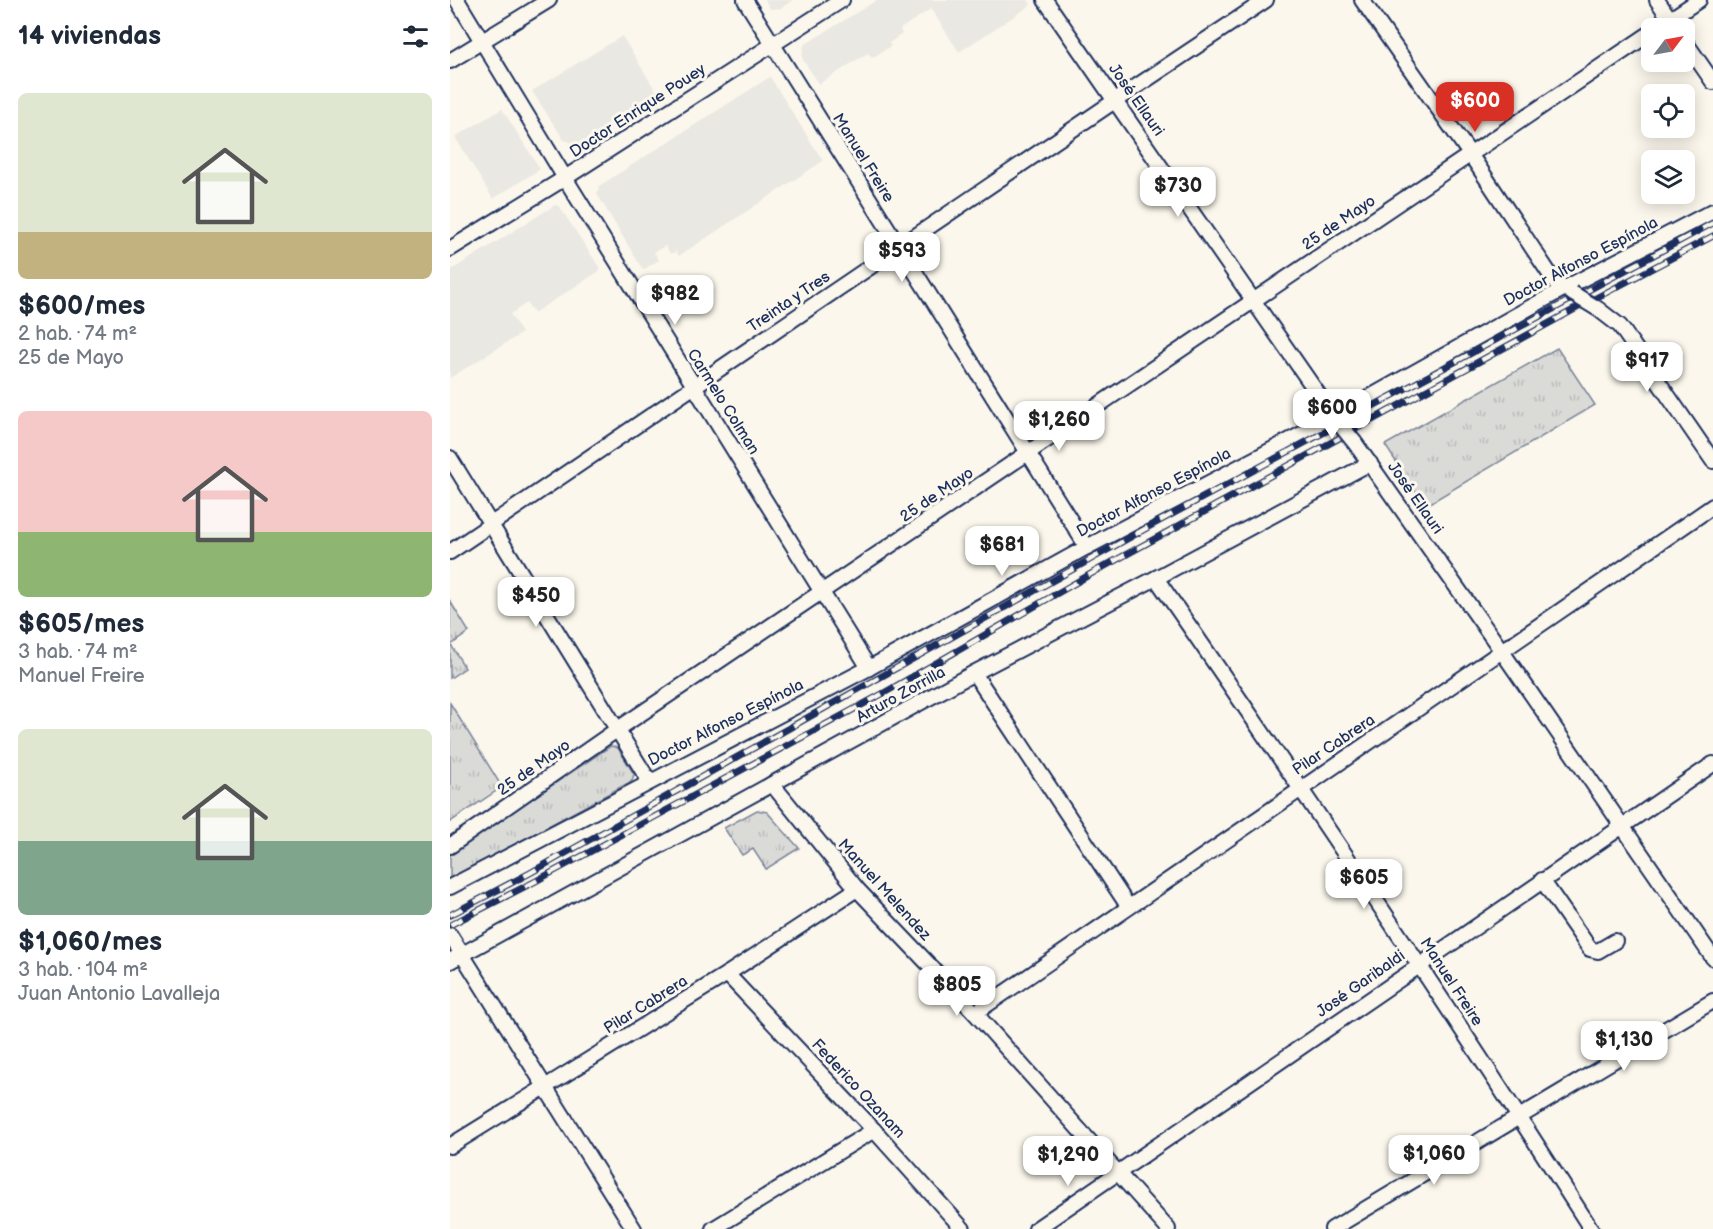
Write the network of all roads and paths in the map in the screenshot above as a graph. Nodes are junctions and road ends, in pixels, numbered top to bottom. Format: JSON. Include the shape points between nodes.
{"nodes":[{"id":1,"x":457,"y":0,"type":"edge"},
{"id":2,"x":549,"y":0,"type":"edge"},
{"id":3,"x":745,"y":0,"type":"edge"},
{"id":4,"x":842,"y":0,"type":"edge"},
{"id":5,"x":1045,"y":0,"type":"edge"},
{"id":6,"x":1266,"y":0,"type":"edge"},
{"id":7,"x":1362,"y":0,"type":"edge"},
{"id":8,"x":1657,"y":0,"type":"edge"},
{"id":9,"x":1699,"y":0,"type":"edge"},
{"id":10,"x":1669,"y":18,"type":"edge"},
{"id":11,"x":1680,"y":18,"type":"edge"},
{"id":12,"x":1641,"y":39,"type":"edge"},
{"id":13,"x":482,"y":41,"type":"junction"},
{"id":14,"x":773,"y":44,"type":"junction"},
{"id":15,"x":1695,"y":56,"type":"edge"},
{"id":16,"x":450,"y":61,"type":"edge"},
{"id":17,"x":1713,"y":82,"type":"edge"},
{"id":18,"x":1116,"y":100,"type":"junction"},
{"id":19,"x":1470,"y":154,"type":"junction"},
{"id":20,"x":565,"y":178,"type":"junction"},
{"id":21,"x":1713,"y":211,"type":"edge"},
{"id":22,"x":899,"y":248,"type":"junction"},
{"id":23,"x":450,"y":249,"type":"edge"},
{"id":24,"x":1569,"y":290,"type":"junction"},
{"id":25,"x":1254,"y":302,"type":"junction"},
{"id":26,"x":694,"y":387,"type":"junction"},
{"id":27,"x":1334,"y":417,"type":"junction"},
{"id":28,"x":1029,"y":453,"type":"junction"},
{"id":29,"x":450,"y":458,"type":"edge"},
{"id":30,"x":1713,"y":461,"type":"edge"},
{"id":31,"x":1370,"y":462,"type":"junction"},
{"id":32,"x":1713,"y":506,"type":"edge"},
{"id":33,"x":491,"y":524,"type":"junction"},
{"id":34,"x":1087,"y":548,"type":"junction"},
{"id":35,"x":450,"y":552,"type":"edge"},
{"id":36,"x":1156,"y":578,"type":"junction"},
{"id":37,"x":822,"y":593,"type":"junction"},
{"id":38,"x":1501,"y":650,"type":"junction"},
{"id":39,"x":868,"y":668,"type":"junction"},
{"id":40,"x":974,"y":673,"type":"junction"},
{"id":41,"x":618,"y":729,"type":"junction"},
{"id":42,"x":1713,"y":764,"type":"edge"},
{"id":43,"x":649,"y":781,"type":"junction"},
{"id":44,"x":772,"y":784,"type":"junction"},
{"id":45,"x":1301,"y":787,"type":"junction"},
{"id":46,"x":1621,"y":825,"type":"junction"},
{"id":47,"x":450,"y":846,"type":"edge"},
{"id":48,"x":1542,"y":880,"type":"junction"},
{"id":49,"x":450,"y":886,"type":"edge"},
{"id":50,"x":857,"y":889,"type":"junction"},
{"id":51,"x":1128,"y":906,"type":"junction"},
{"id":52,"x":450,"y":935,"type":"edge"},
{"id":53,"x":1615,"y":941,"type":"dead end"},
{"id":54,"x":456,"y":958,"type":"edge"},
{"id":55,"x":1713,"y":958,"type":"edge"},
{"id":56,"x":1419,"y":964,"type":"junction"},
{"id":57,"x":727,"y":974,"type":"junction"},
{"id":58,"x":1713,"y":1001,"type":"edge"},
{"id":59,"x":975,"y":1013,"type":"junction"},
{"id":60,"x":545,"y":1087,"type":"junction"},
{"id":61,"x":1519,"y":1116,"type":"junction"},
{"id":62,"x":874,"y":1130,"type":"junction"},
{"id":63,"x":450,"y":1146,"type":"edge"},
{"id":64,"x":1118,"y":1172,"type":"junction"},
{"id":65,"x":634,"y":1229,"type":"edge"},
{"id":66,"x":713,"y":1229,"type":"edge"},
{"id":67,"x":963,"y":1229,"type":"edge"},
{"id":68,"x":1036,"y":1229,"type":"edge"},
{"id":69,"x":1168,"y":1229,"type":"edge"},
{"id":70,"x":1332,"y":1229,"type":"edge"},
{"id":71,"x":1591,"y":1229,"type":"edge"}],
"edges":[{"from":1,"to":13,"type":"street","name":"Carmelo Colman"},
{"from":2,"to":13,"type":"street"},
{"from":3,"to":14,"type":"street","name":"Manuel Freire"},
{"from":4,"to":14,"type":"street","name":"Doctor Enrique Pouey"},
{"from":5,"to":18,"type":"street","name":"José Ellauri"},
{"from":6,"to":18,"type":"street","name":"Treinta y Tres"},
{"from":7,"to":19,"type":"street"},
{"from":8,"to":10,"type":"street"},
{"from":9,"to":11,"type":"street"},
{"from":12,"to":19,"type":"street","name":"25 de Mayo"},
{"from":13,"to":16,"type":"street"},
{"from":13,"to":20,"type":"street","name":"Carmelo Colman"},
{"from":14,"to":20,"type":"street","name":"Doctor Enrique Pouey"},
{"from":14,"to":22,"type":"street","name":"Manuel Freire"},
{"from":15,"to":17,"type":"street"},
{"from":18,"to":22,"type":"street","name":"Treinta y Tres"},
{"from":18,"to":25,"type":"street","name":"José Ellauri"},
{"from":19,"to":24,"type":"street","via":[[1556,282]]},
{"from":19,"to":25,"type":"street","name":"25 de Mayo"},
{"from":20,"to":23,"type":"street","name":"Doctor Enrique Pouey"},
{"from":20,"to":26,"type":"street","name":"Carmelo Colman"},
{"from":21,"to":24,"type":"street","name":"Doctor Alfonso Espínola"},
{"from":22,"to":26,"type":"street","name":"Treinta y Tres"},
{"from":22,"to":28,"type":"street","name":"Manuel Freire"},
{"from":24,"to":27,"type":"street","name":"Doctor Alfonso Espínola"},
{"from":24,"to":30,"type":"street","bridge":true,"via":[[1620,326]]},
{"from":25,"to":27,"type":"street","name":"José Ellauri"},
{"from":25,"to":28,"type":"street","name":"25 de Mayo"},
{"from":26,"to":33,"type":"street","name":"Treinta y Tres"},
{"from":26,"to":37,"type":"street","name":"Carmelo Colman"},
{"from":27,"to":31,"type":"street","name":"José Ellauri","bridge":true},
{"from":27,"to":34,"type":"street","name":"Doctor Alfonso Espínola"},
{"from":28,"to":34,"type":"street","name":"Manuel Freire"},
{"from":28,"to":37,"type":"street","name":"25 de Mayo"},
{"from":29,"to":33,"type":"street"},
{"from":31,"to":36,"type":"street","name":"Arturo Zorrilla"},
{"from":31,"to":38,"type":"street","name":"José Ellauri"},
{"from":32,"to":38,"type":"street","name":"Pilar Cabrera"},
{"from":33,"to":35,"type":"street","name":"Treinta y Tres"},
{"from":33,"to":41,"type":"street"},
{"from":34,"to":39,"type":"street","name":"Doctor Alfonso Espínola"},
{"from":36,"to":40,"type":"street","name":"Arturo Zorrilla"},
{"from":36,"to":45,"type":"street","name":"Manuel Freire"},
{"from":37,"to":39,"type":"street","name":"Carmelo Colman"},
{"from":37,"to":41,"type":"street","name":"25 de Mayo"},
{"from":38,"to":45,"type":"street","name":"Pilar Cabrera"},
{"from":38,"to":46,"type":"street","name":"José Ellauri"},
{"from":39,"to":43,"type":"street","name":"Doctor Alfonso Espínola"},
{"from":40,"to":44,"type":"street","name":"Arturo Zorrilla"},
{"from":40,"to":51,"type":"street"},
{"from":41,"to":43,"type":"street"},
{"from":41,"to":47,"type":"street","name":"25 de Mayo"},
{"from":42,"to":46,"type":"street","name":"José Garibaldi"},
{"from":43,"to":49,"type":"street","name":"Doctor Alfonso Espínola"},
{"from":44,"to":50,"type":"street","name":"Manuel Melendez"},
{"from":44,"to":54,"type":"street","name":"Arturo Zorrilla"},
{"from":45,"to":51,"type":"street","name":"Pilar Cabrera"},
{"from":45,"to":56,"type":"street","name":"Manuel Freire"},
{"from":46,"to":48,"type":"street","name":"José Garibaldi"},
{"from":46,"to":55,"type":"street","name":"José Ellauri"},
{"from":48,"to":53,"type":"street","via":[[1590,949],[1598,951]]},
{"from":48,"to":56,"type":"street","name":"José Garibaldi"},
{"from":50,"to":57,"type":"street","name":"Pilar Cabrera"},
{"from":50,"to":59,"type":"street","name":"Manuel Melendez"},
{"from":51,"to":59,"type":"street","name":"Pilar Cabrera"},
{"from":52,"to":54,"type":"street"},
{"from":54,"to":60,"type":"street"},
{"from":56,"to":61,"type":"street","name":"Manuel Freire"},
{"from":56,"to":64,"type":"street","name":"José Garibaldi"},
{"from":57,"to":60,"type":"street","name":"Pilar Cabrera"},
{"from":57,"to":62,"type":"street","name":"Federico Ozanam"},
{"from":58,"to":61,"type":"street"},
{"from":59,"to":64,"type":"street","name":"Manuel Melendez"},
{"from":60,"to":63,"type":"street","name":"Pilar Cabrera"},
{"from":60,"to":65,"type":"street"},
{"from":61,"to":70,"type":"street"},
{"from":61,"to":71,"type":"street","name":"Manuel Freire"},
{"from":62,"to":66,"type":"street"},
{"from":62,"to":67,"type":"street","name":"Federico Ozanam"},
{"from":64,"to":68,"type":"street","name":"José Garibaldi"},
{"from":64,"to":69,"type":"street","name":"Manuel Melendez"}]}
